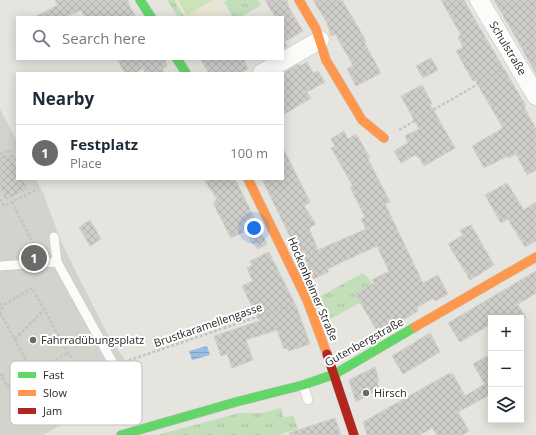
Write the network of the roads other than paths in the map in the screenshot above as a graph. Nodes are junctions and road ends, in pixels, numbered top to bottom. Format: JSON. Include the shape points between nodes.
{"nodes":[{"id":1,"x":140,"y":0,"type":"edge"},
{"id":2,"x":299,"y":0,"type":"edge"},
{"id":3,"x":479,"y":0,"type":"edge"},
{"id":4,"x":150,"y":16,"type":"edge"},
{"id":5,"x":320,"y":40,"type":"junction"},
{"id":6,"x":178,"y":60,"type":"edge"},
{"id":7,"x":185,"y":72,"type":"edge"},
{"id":8,"x":264,"y":72,"type":"edge"},
{"id":9,"x":536,"y":96,"type":"edge"},
{"id":10,"x":384,"y":138,"type":"road end"},
{"id":11,"x":249,"y":180,"type":"edge"},
{"id":12,"x":54,"y":237,"type":"dead end"},
{"id":13,"x":536,"y":257,"type":"edge"},
{"id":14,"x":57,"y":262,"type":"junction"},
{"id":15,"x":0,"y":266,"type":"edge"},
{"id":16,"x":112,"y":361,"type":"edge"},
{"id":17,"x":335,"y":374,"type":"junction"},
{"id":18,"x":304,"y":385,"type":"junction"},
{"id":19,"x":308,"y":400,"type":"dead end"},
{"id":20,"x":121,"y":435,"type":"edge"},
{"id":21,"x":354,"y":435,"type":"edge"}],
"edges":[{"from":1,"to":4,"type":"street"},
{"from":2,"to":5,"type":"street"},
{"from":3,"to":9,"type":"street","name":"Schulstraße"},
{"from":5,"to":8,"type":"street"},
{"from":5,"to":10,"type":"street","via":[[326,60],[362,120]]},
{"from":6,"to":7,"type":"street"},
{"from":11,"to":17,"type":"street","name":"Hockenheimer Straße","via":[[307,300]]},
{"from":12,"to":14,"type":"lane"},
{"from":13,"to":17,"type":"street","name":"Gutenbergstraße"},
{"from":14,"to":15,"type":"lane"},
{"from":14,"to":16,"type":"lane"},
{"from":17,"to":18,"type":"street","name":"Gutenbergstraße"},
{"from":17,"to":21,"type":"street","name":"Hockenheimer Straße"},
{"from":18,"to":19,"type":"lane"},
{"from":18,"to":20,"type":"street","name":"Gutenbergstraße"}]}
